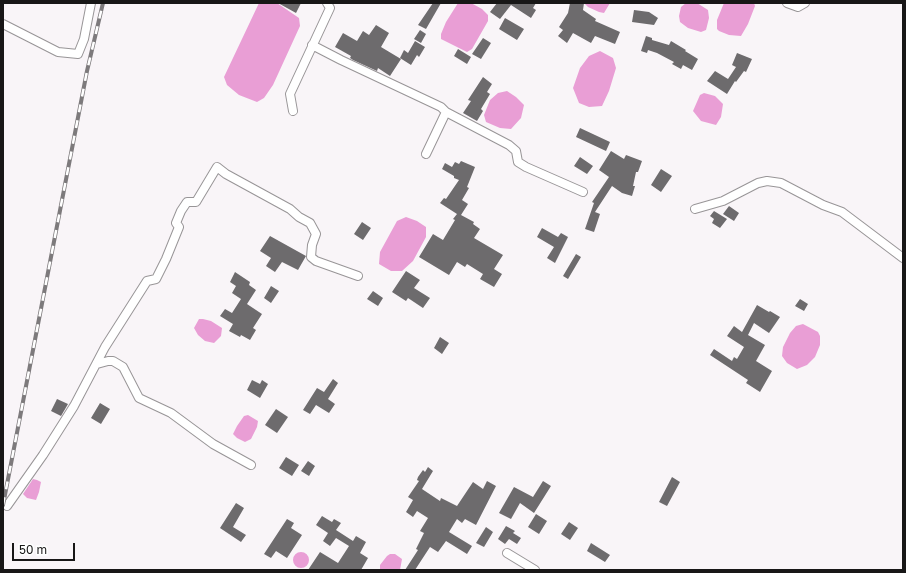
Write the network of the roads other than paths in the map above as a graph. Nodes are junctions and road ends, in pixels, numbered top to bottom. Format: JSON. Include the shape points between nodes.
{"nodes":[{"id":1,"x":91,"y":3,"type":"edge"},
{"id":2,"x":327,"y":3,"type":"edge"},
{"id":3,"x":787,"y":3,"type":"edge"},
{"id":4,"x":805,"y":3,"type":"edge"},
{"id":5,"x":3,"y":24,"type":"edge"},
{"id":6,"x":312,"y":45,"type":"junction"},
{"id":7,"x":293,"y":111,"type":"dead end"},
{"id":8,"x":446,"y":112,"type":"junction"},
{"id":9,"x":426,"y":154,"type":"dead end"},
{"id":10,"x":583,"y":192,"type":"dead end"},
{"id":11,"x":696,"y":209,"type":"dead end"},
{"id":12,"x":903,"y":258,"type":"edge"},
{"id":13,"x":358,"y":276,"type":"dead end"},
{"id":14,"x":97,"y":364,"type":"junction"},
{"id":15,"x":251,"y":465,"type":"dead end"},
{"id":16,"x":7,"y":506,"type":"dead end"},
{"id":17,"x":507,"y":553,"type":"dead end"},
{"id":18,"x":535,"y":570,"type":"edge"}],
"edges":[{"from":1,"to":5,"type":"street","via":[[84,39],[78,54],[58,52]]},
{"from":2,"to":6,"type":"street","via":[[330,8]]},
{"from":3,"to":4,"type":"street","via":[[798,7]]},
{"from":6,"to":7,"type":"street","via":[[290,94]]},
{"from":6,"to":8,"type":"street","via":[[441,107]]},
{"from":8,"to":9,"type":"street"},
{"from":8,"to":10,"type":"street","via":[[509,145],[516,151],[518,162],[526,168]]},
{"from":11,"to":12,"type":"street","via":[[723,201],[758,183],[781,183],[842,212]]},
{"from":13,"to":14,"type":"street","via":[[316,261],[311,257],[316,234],[310,223],[217,167],[196,202],[187,202],[181,211],[176,223],[179,227],[156,279],[148,281]]},
{"from":14,"to":15,"type":"street","via":[[113,361],[122,367],[139,398],[171,413],[213,444]]},
{"from":14,"to":16,"type":"street","via":[[43,455]]},
{"from":17,"to":18,"type":"street"}]}
